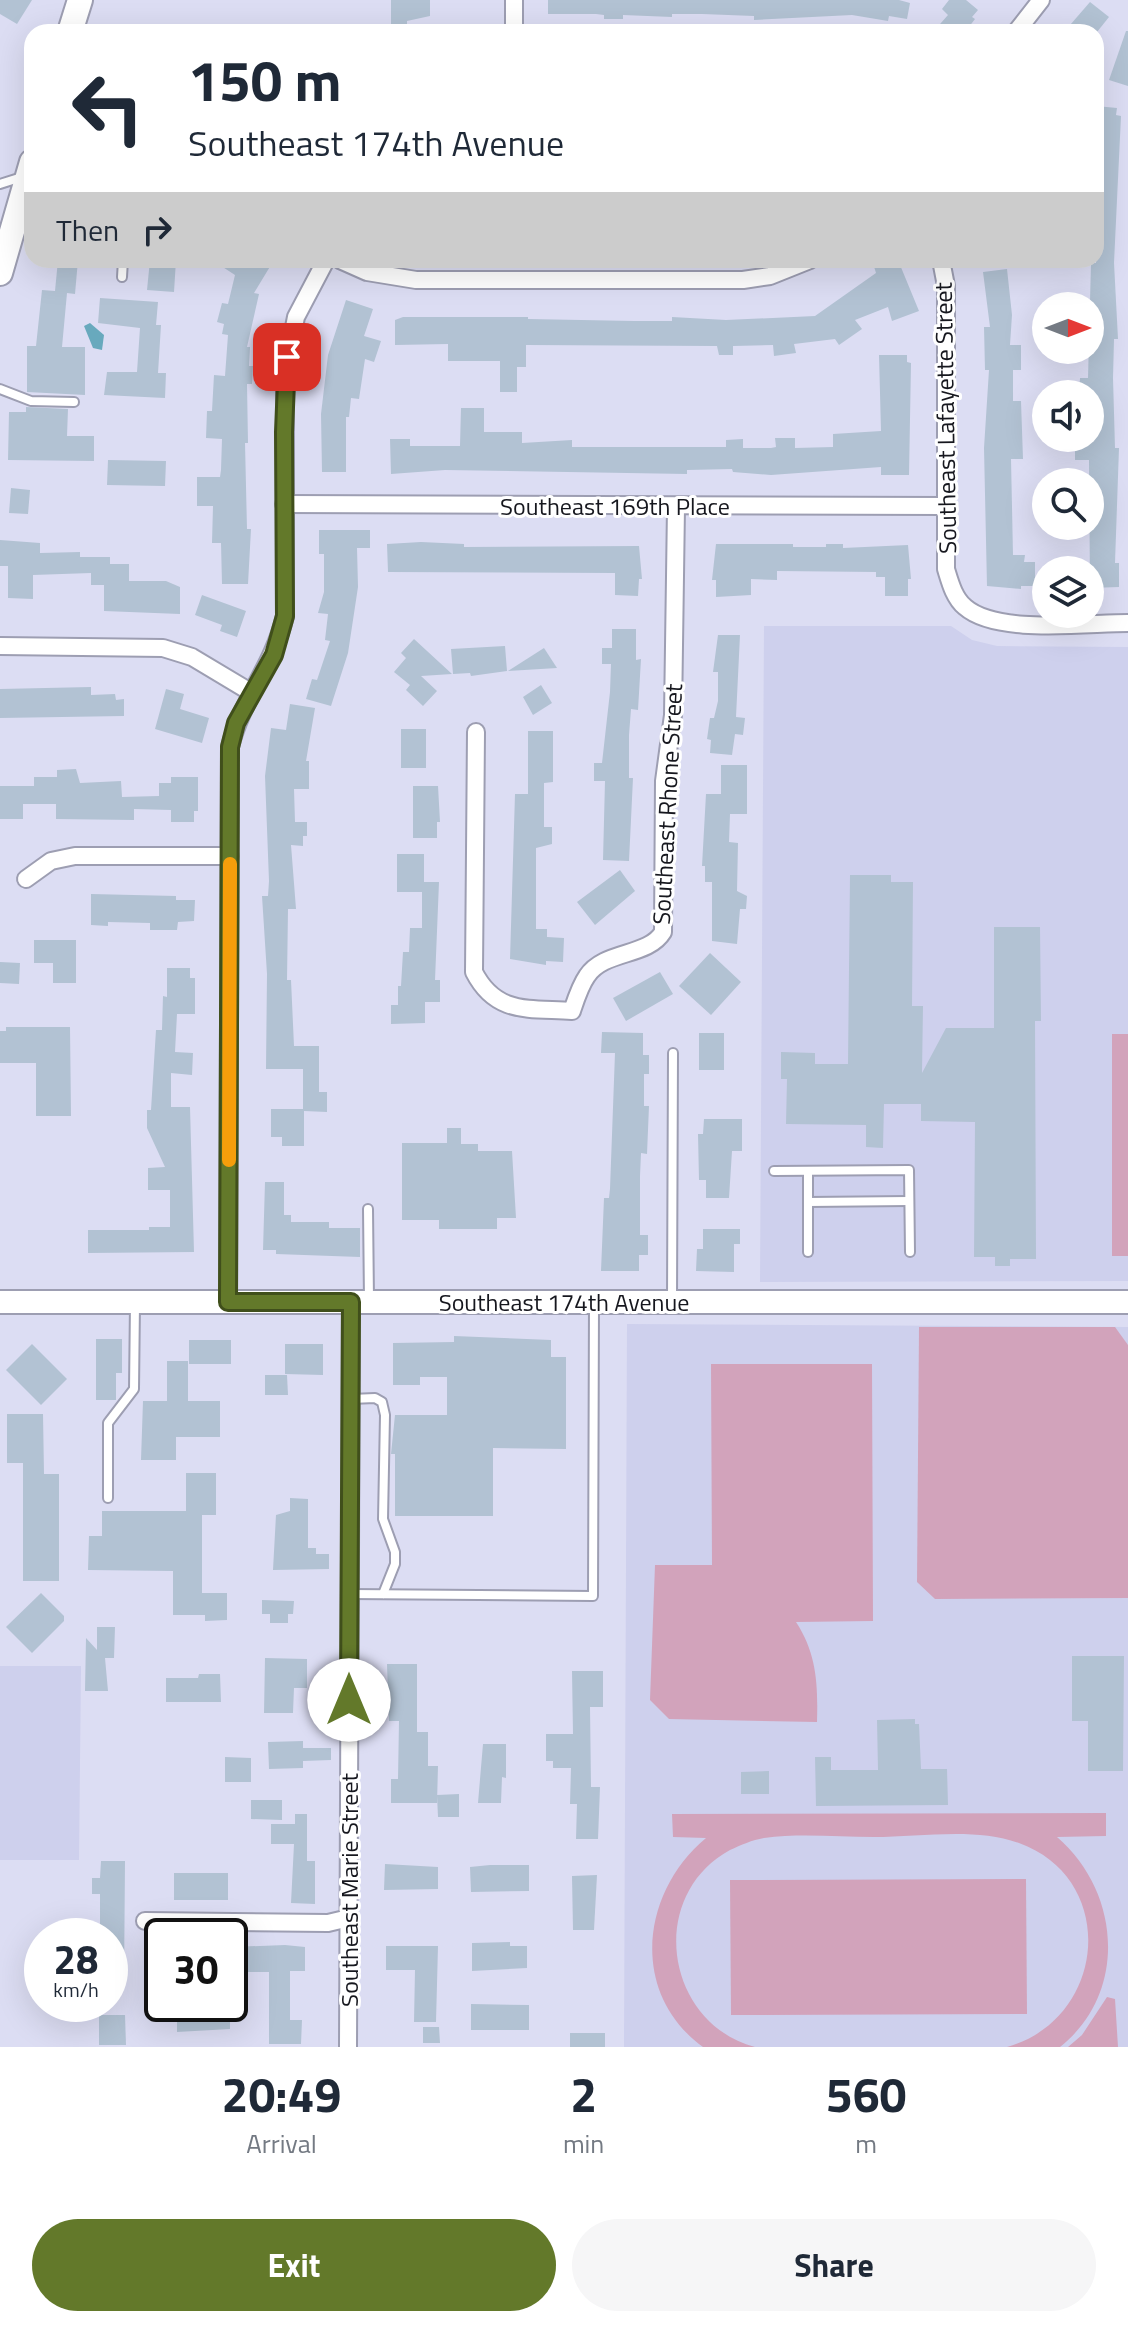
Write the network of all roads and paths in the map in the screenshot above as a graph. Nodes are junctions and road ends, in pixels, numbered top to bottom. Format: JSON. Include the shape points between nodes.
{"nodes":[{"id":1,"x":80,"y":0,"type":"edge"},
{"id":2,"x":514,"y":0,"type":"edge"},
{"id":3,"x":1041,"y":0,"type":"edge"},
{"id":4,"x":72,"y":24,"type":"edge"},
{"id":5,"x":514,"y":24,"type":"edge"},
{"id":6,"x":1022,"y":24,"type":"edge"},
{"id":7,"x":24,"y":174,"type":"edge"},
{"id":8,"x":0,"y":184,"type":"edge"},
{"id":9,"x":24,"y":194,"type":"edge"},
{"id":10,"x":123,"y":268,"type":"edge"},
{"id":11,"x":322,"y":268,"type":"edge"},
{"id":12,"x":358,"y":268,"type":"edge"},
{"id":13,"x":790,"y":268,"type":"edge"},
{"id":14,"x":943,"y":268,"type":"edge"},
{"id":15,"x":0,"y":273,"type":"edge"},
{"id":16,"x":122,"y":277,"type":"dead end"},
{"id":17,"x":0,"y":389,"type":"edge"},
{"id":18,"x":74,"y":402,"type":"dead end"},
{"id":19,"x":284,"y":504,"type":"junction"},
{"id":20,"x":946,"y":506,"type":"junction"},
{"id":21,"x":676,"y":507,"type":"junction"},
{"id":22,"x":1128,"y":623,"type":"edge"},
{"id":23,"x":0,"y":646,"type":"edge"},
{"id":24,"x":252,"y":693,"type":"junction"},
{"id":25,"x":476,"y":732,"type":"dead end"},
{"id":26,"x":230,"y":856,"type":"junction"},
{"id":27,"x":26,"y":879,"type":"dead end"},
{"id":28,"x":673,"y":1053,"type":"dead end"},
{"id":29,"x":774,"y":1171,"type":"dead end"},
{"id":30,"x":808,"y":1171,"type":"junction"},
{"id":31,"x":909,"y":1201,"type":"junction"},
{"id":32,"x":808,"y":1202,"type":"junction"},
{"id":33,"x":368,"y":1209,"type":"dead end"},
{"id":34,"x":808,"y":1252,"type":"dead end"},
{"id":35,"x":910,"y":1252,"type":"dead end"},
{"id":36,"x":0,"y":1302,"type":"edge"},
{"id":37,"x":135,"y":1302,"type":"junction"},
{"id":38,"x":228,"y":1302,"type":"junction"},
{"id":39,"x":360,"y":1302,"type":"junction"},
{"id":40,"x":594,"y":1302,"type":"junction"},
{"id":41,"x":672,"y":1302,"type":"junction"},
{"id":42,"x":1128,"y":1302,"type":"edge"},
{"id":43,"x":350,"y":1399,"type":"junction"},
{"id":44,"x":108,"y":1498,"type":"dead end"},
{"id":45,"x":350,"y":1594,"type":"junction"},
{"id":46,"x":383,"y":1594,"type":"junction"},
{"id":47,"x":349,"y":1918,"type":"junction"},
{"id":48,"x":248,"y":1922,"type":"edge"},
{"id":49,"x":348,"y":2047,"type":"edge"}],
"edges":[{"from":1,"to":4,"type":"main road"},
{"from":2,"to":5,"type":"street"},
{"from":3,"to":6,"type":"street"},
{"from":7,"to":8,"type":"lane"},
{"from":9,"to":15,"type":"main road"},
{"from":10,"to":16,"type":"lane"},
{"from":11,"to":19,"type":"street","via":[[296,317],[290,341]]},
{"from":12,"to":13,"type":"street","via":[[416,280],[743,280]]},
{"from":14,"to":20,"type":"street","name":"Southeast Lafayette Street"},
{"from":17,"to":18,"type":"lane","via":[[31,401]]},
{"from":19,"to":21,"type":"street","name":"Southeast 169th Place"},
{"from":19,"to":24,"type":"street","via":[[285,616],[274,655]]},
{"from":20,"to":21,"type":"street","name":"Southeast 169th Place"},
{"from":20,"to":22,"type":"street","name":"Southeast Lafayette Street","via":[[946,569],[962,606],[995,622]]},
{"from":21,"to":25,"type":"street","name":"Southeast Rhone Street","via":[[663,932],[596,966],[572,1011],[499,1002],[483,990],[474,972]]},
{"from":23,"to":24,"type":"street","via":[[163,648],[192,657]]},
{"from":24,"to":26,"type":"street","via":[[230,747]]},
{"from":26,"to":27,"type":"street","via":[[75,856],[51,861]]},
{"from":26,"to":38,"type":"street"},
{"from":28,"to":41,"type":"lane"},
{"from":29,"to":30,"type":"lane"},
{"from":30,"to":31,"type":"lane","via":[[909,1170]]},
{"from":30,"to":32,"type":"lane"},
{"from":31,"to":32,"type":"lane"},
{"from":31,"to":35,"type":"lane"},
{"from":32,"to":34,"type":"lane"},
{"from":33,"to":39,"type":"lane"},
{"from":36,"to":37,"type":"street","name":"Southeast 174th Avenue"},
{"from":37,"to":38,"type":"street","name":"Southeast 174th Avenue"},
{"from":37,"to":44,"type":"lane","via":[[134,1389],[108,1423]]},
{"from":38,"to":39,"type":"street","name":"Southeast 174th Avenue"},
{"from":39,"to":40,"type":"street","name":"Southeast 174th Avenue"},
{"from":39,"to":43,"type":"street","name":"Southeast Marie Street"},
{"from":40,"to":41,"type":"street","name":"Southeast 174th Avenue"},
{"from":40,"to":46,"type":"lane","via":[[593,1596]]},
{"from":41,"to":42,"type":"street","name":"Southeast 174th Avenue"},
{"from":43,"to":45,"type":"street","name":"Southeast Marie Street"},
{"from":43,"to":46,"type":"lane","via":[[375,1398],[382,1402],[385,1415],[383,1519],[395,1564]]},
{"from":45,"to":46,"type":"lane"},
{"from":45,"to":47,"type":"street","name":"Southeast Marie Street"},
{"from":47,"to":48,"type":"street","via":[[328,1923]]},
{"from":47,"to":49,"type":"street","name":"Southeast Marie Street"}]}
